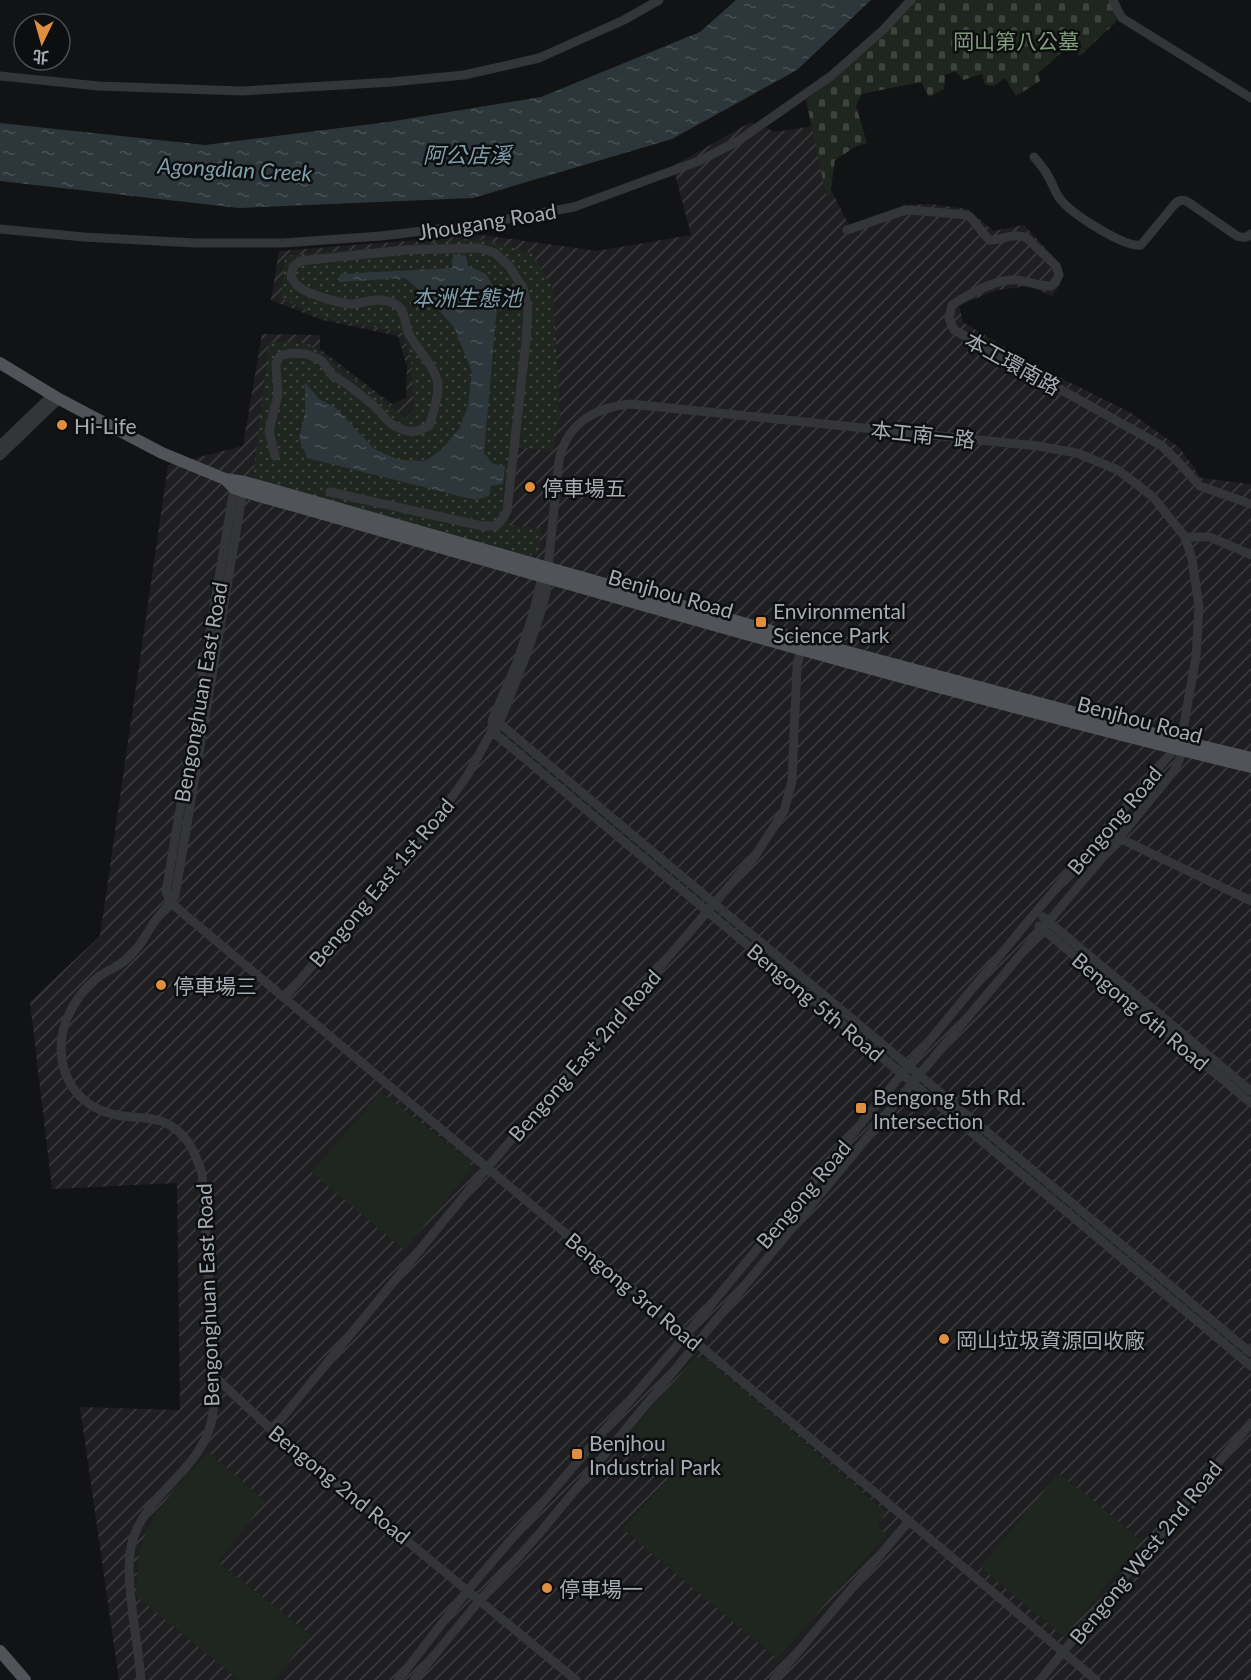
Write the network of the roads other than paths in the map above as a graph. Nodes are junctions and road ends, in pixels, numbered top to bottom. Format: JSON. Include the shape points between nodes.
{"nodes":[{"id":1,"x":658,"y":0,"type":"edge"},
{"id":2,"x":911,"y":0,"type":"edge"},
{"id":3,"x":1113,"y":0,"type":"edge"},
{"id":4,"x":0,"y":76,"type":"edge"},
{"id":5,"x":1251,"y":98,"type":"edge"},
{"id":6,"x":1034,"y":157,"type":"dead end"},
{"id":7,"x":0,"y":229,"type":"edge"},
{"id":8,"x":847,"y":230,"type":"dead end"},
{"id":9,"x":1251,"y":234,"type":"edge"},
{"id":10,"x":0,"y":363,"type":"edge"},
{"id":11,"x":56,"y":397,"type":"junction"},
{"id":12,"x":0,"y":445,"type":"edge"},
{"id":13,"x":0,"y":456,"type":"edge"},
{"id":14,"x":276,"y":456,"type":"dead end"},
{"id":15,"x":236,"y":484,"type":"junction"},
{"id":16,"x":330,"y":492,"type":"dead end"},
{"id":17,"x":1251,"y":504,"type":"edge"},
{"id":18,"x":1185,"y":537,"type":"junction"},
{"id":19,"x":1251,"y":555,"type":"edge"},
{"id":20,"x":546,"y":575,"type":"junction"},
{"id":21,"x":802,"y":645,"type":"junction"},
{"id":22,"x":496,"y":721,"type":"junction"},
{"id":23,"x":492,"y":731,"type":"junction"},
{"id":24,"x":1180,"y":747,"type":"junction"},
{"id":25,"x":1251,"y":758,"type":"edge"},
{"id":26,"x":1251,"y":767,"type":"edge"},
{"id":27,"x":1107,"y":827,"type":"junction"},
{"id":28,"x":1119,"y":838,"type":"junction"},
{"id":29,"x":1251,"y":901,"type":"edge"},
{"id":30,"x":171,"y":903,"type":"junction"},
{"id":31,"x":710,"y":907,"type":"junction"},
{"id":32,"x":1034,"y":916,"type":"junction"},
{"id":33,"x":1045,"y":925,"type":"junction"},
{"id":34,"x":284,"y":998,"type":"junction"},
{"id":35,"x":906,"y":1071,"type":"junction"},
{"id":36,"x":916,"y":1079,"type":"junction"},
{"id":37,"x":1251,"y":1091,"type":"edge"},
{"id":38,"x":1251,"y":1103,"type":"edge"},
{"id":39,"x":487,"y":1168,"type":"junction"},
{"id":40,"x":686,"y":1335,"type":"junction"},
{"id":41,"x":696,"y":1343,"type":"junction"},
{"id":42,"x":1251,"y":1353,"type":"edge"},
{"id":43,"x":1251,"y":1366,"type":"edge"},
{"id":44,"x":214,"y":1376,"type":"junction"},
{"id":45,"x":1251,"y":1423,"type":"edge"},
{"id":46,"x":272,"y":1430,"type":"junction"},
{"id":47,"x":909,"y":1521,"type":"junction"},
{"id":48,"x":468,"y":1590,"type":"junction"},
{"id":49,"x":479,"y":1601,"type":"junction"},
{"id":50,"x":0,"y":1651,"type":"edge"},
{"id":51,"x":1062,"y":1653,"type":"junction"},
{"id":52,"x":25,"y":1680,"type":"edge"},
{"id":53,"x":141,"y":1680,"type":"edge"},
{"id":54,"x":398,"y":1680,"type":"edge"},
{"id":55,"x":414,"y":1680,"type":"edge"},
{"id":56,"x":576,"y":1680,"type":"edge"},
{"id":57,"x":774,"y":1680,"type":"edge"},
{"id":58,"x":1040,"y":1680,"type":"edge"},
{"id":59,"x":1096,"y":1680,"type":"edge"}],
"edges":[{"from":1,"to":4,"type":"street","via":[[624,20],[539,58],[464,75],[242,91],[98,86]]},
{"from":2,"to":7,"type":"street","name":"Jhougang Road","via":[[831,76],[738,141],[699,161],[574,207],[480,224],[283,243],[195,243]]},
{"from":3,"to":5,"type":"street","via":[[1122,18]]},
{"from":6,"to":9,"type":"street","via":[[1066,206],[1127,244],[1141,245],[1173,205],[1183,200],[1237,236]]},
{"from":8,"to":17,"type":"street","name":"本工環南路","via":[[910,210],[967,215],[990,240],[1013,235],[1027,238],[1056,266],[1056,281],[1051,286],[1041,286],[1005,281],[972,293],[952,304],[949,318],[954,330],[1162,446],[1200,486]]},
{"from":10,"to":11,"type":"main road","name":"Benjhou Road"},
{"from":11,"to":12,"type":"street"},
{"from":11,"to":13,"type":"street"},
{"from":11,"to":15,"type":"main road","name":"Benjhou Road","via":[[162,453]]},
{"from":14,"to":16,"type":"street","via":[[269,431],[278,394],[276,364],[280,356],[291,352],[322,361],[333,376],[373,405],[391,424],[406,431],[429,426],[438,385],[434,371],[408,331],[404,313],[394,303],[380,299],[350,304],[326,299],[298,287],[291,277],[293,267],[300,261],[406,250],[479,248],[495,253],[523,288],[528,308],[507,511],[503,518],[496,526],[482,526]]},
{"from":15,"to":20,"type":"main road","name":"Benjhou Road"},
{"from":15,"to":30,"type":"street","name":"Bengonghuan East Road","via":[[166,892]]},
{"from":18,"to":19,"type":"street","via":[[1210,537]]},
{"from":18,"to":20,"type":"street","name":"本工南一路","via":[[1153,497],[1118,470],[1077,453],[612,405],[577,425],[560,456]]},
{"from":18,"to":24,"type":"street","name":"本工南一路","via":[[1200,607],[1196,657]]},
{"from":20,"to":21,"type":"main road","name":"Benjhou Road"},
{"from":20,"to":22,"type":"street","name":"Bengong East 1st Road"},
{"from":21,"to":24,"type":"main road","name":"Benjhou Road"},
{"from":21,"to":31,"type":"street","name":"Bengong East 2nd Road","via":[[797,666],[792,782],[784,811],[755,856]]},
{"from":22,"to":23,"type":"street","name":"Bengong East 1st Road"},
{"from":22,"to":31,"type":"street","name":"Bengong 5th Road"},
{"from":23,"to":31,"type":"street","name":"Bengong 5th Road"},
{"from":23,"to":34,"type":"street","name":"Bengong East 1st Road","via":[[467,776],[419,843]]},
{"from":24,"to":25,"type":"main road","name":"Benjhou Road"},
{"from":24,"to":26,"type":"main road","name":"Benjhou Road"},
{"from":24,"to":27,"type":"street","name":"Bengong Road"},
{"from":24,"to":28,"type":"street","name":"Bengong Road","via":[[1173,771]]},
{"from":27,"to":28,"type":"street"},
{"from":27,"to":32,"type":"street","name":"Bengong Road"},
{"from":28,"to":29,"type":"street"},
{"from":28,"to":33,"type":"street","name":"Bengong Road"},
{"from":30,"to":34,"type":"street","name":"Bengong 3rd Road"},
{"from":30,"to":44,"type":"street","name":"Bengonghuan East Road","via":[[126,960],[79,994],[61,1039],[61,1057],[67,1080],[96,1108],[159,1120],[187,1140],[197,1158],[202,1173]]},
{"from":31,"to":35,"type":"street","name":"Bengong 5th Road"},
{"from":31,"to":39,"type":"street","name":"Bengong East 2nd Road"},
{"from":32,"to":33,"type":"street","name":"Bengong 6th Road"},
{"from":32,"to":35,"type":"street","name":"Bengong Road"},
{"from":33,"to":36,"type":"street","name":"Bengong Road"},
{"from":33,"to":37,"type":"street","name":"Bengong 6th Road"},
{"from":33,"to":38,"type":"street","name":"Bengong 6th Road"},
{"from":34,"to":39,"type":"street","name":"Bengong 3rd Road"},
{"from":35,"to":36,"type":"street","name":"Bengong 5th Road"},
{"from":35,"to":40,"type":"street","name":"Bengong Road"},
{"from":36,"to":41,"type":"street","name":"Bengong Road"},
{"from":36,"to":42,"type":"street","name":"Bengong 5th Road"},
{"from":36,"to":43,"type":"street","name":"Bengong 5th Road"},
{"from":39,"to":40,"type":"street","name":"Bengong 3rd Road"},
{"from":39,"to":46,"type":"street","name":"Bengong East 2nd Road"},
{"from":40,"to":41,"type":"street","name":"Bengong 3rd Road"},
{"from":40,"to":48,"type":"street","name":"Bengong Road"},
{"from":41,"to":47,"type":"street","name":"Bengong 3rd Road"},
{"from":41,"to":49,"type":"street","name":"Bengong Road"},
{"from":44,"to":46,"type":"street","name":"Bengong 2nd Road"},
{"from":44,"to":53,"type":"street","name":"Bengonghuan East Road","via":[[215,1398],[207,1435],[151,1506],[134,1537],[129,1586]]},
{"from":45,"to":51,"type":"street","name":"Bengong West 2nd Road"},
{"from":46,"to":48,"type":"street","name":"Bengong 2nd Road"},
{"from":47,"to":51,"type":"street","name":"Bengong 3rd Road"},
{"from":47,"to":57,"type":"street"},
{"from":48,"to":49,"type":"street","name":"Bengong 2nd Road"},
{"from":48,"to":54,"type":"street","name":"Bengong Road"},
{"from":49,"to":55,"type":"street","name":"Bengong Road"},
{"from":49,"to":56,"type":"street"},
{"from":50,"to":52,"type":"main road"},
{"from":51,"to":58,"type":"street","name":"Bengong West 2nd Road"},
{"from":51,"to":59,"type":"street","name":"Bengong 3rd Road"}]}
